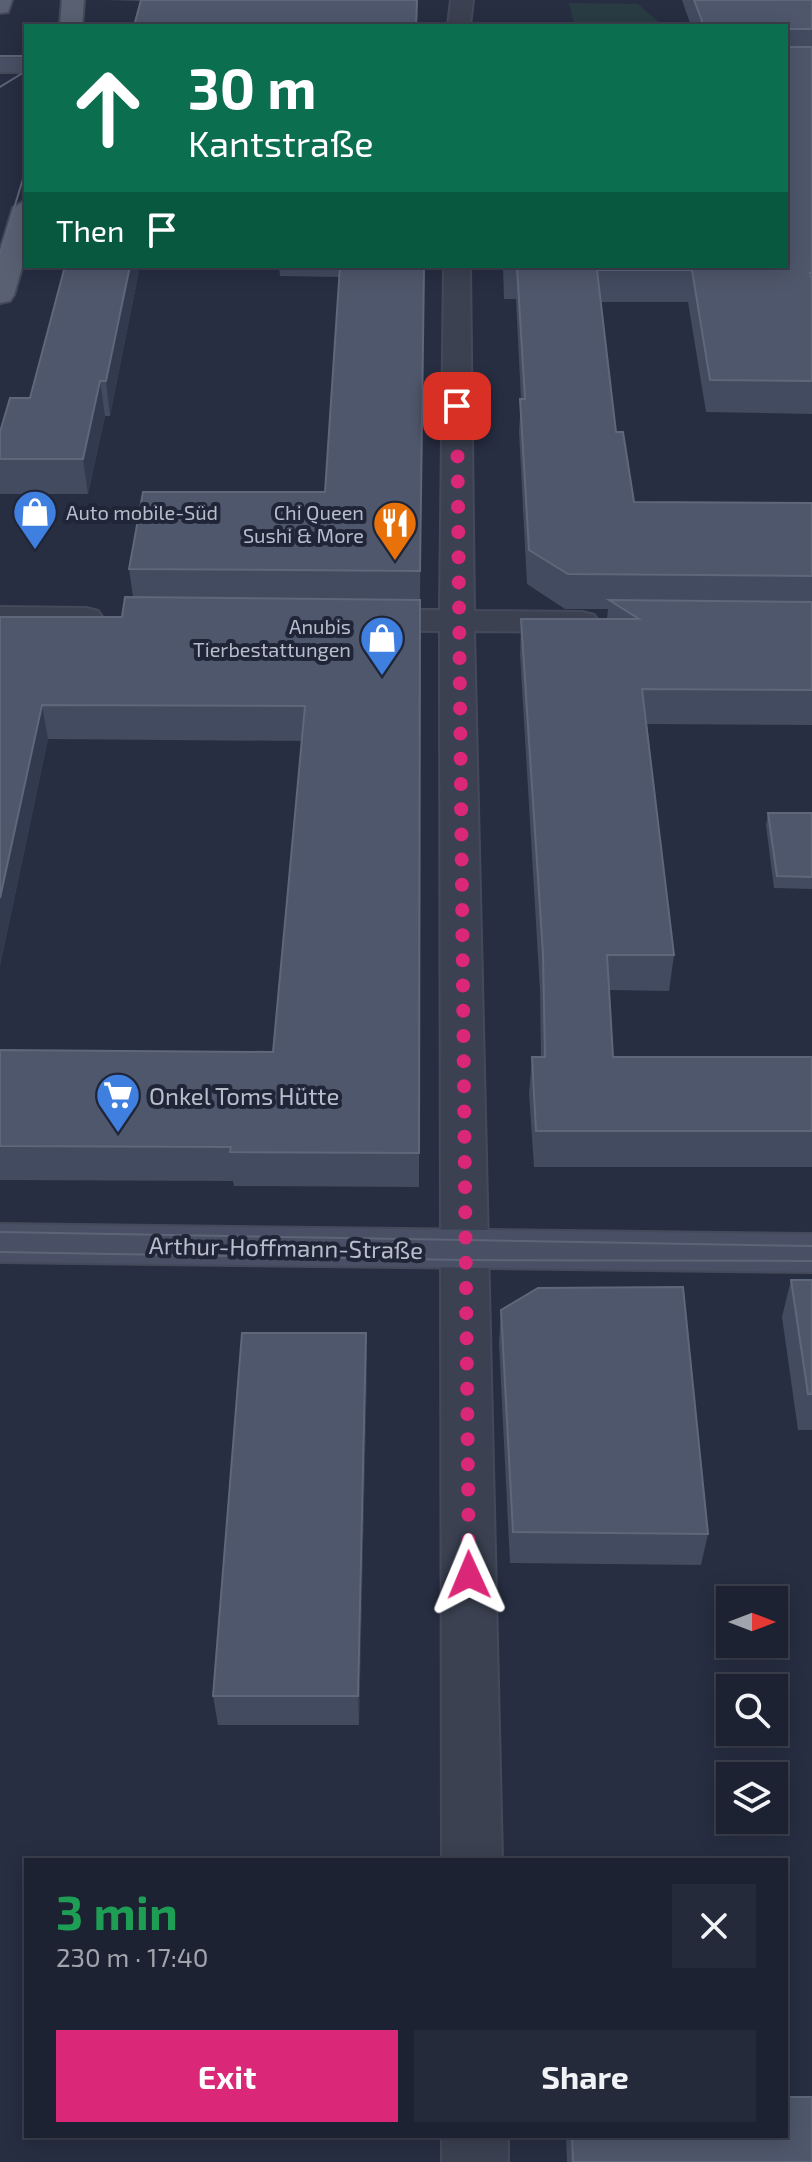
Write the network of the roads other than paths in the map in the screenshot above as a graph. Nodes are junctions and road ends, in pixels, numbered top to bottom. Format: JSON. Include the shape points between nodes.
{"nodes":[{"id":1,"x":1,"y":0,"type":"edge"},
{"id":2,"x":73,"y":0,"type":"edge"},
{"id":3,"x":462,"y":0,"type":"edge"},
{"id":4,"x":0,"y":7,"type":"edge"},
{"id":5,"x":71,"y":24,"type":"edge"},
{"id":6,"x":459,"y":24,"type":"edge"},
{"id":7,"x":0,"y":65,"type":"edge"},
{"id":8,"x":24,"y":65,"type":"edge"},
{"id":9,"x":24,"y":215,"type":"edge"},
{"id":10,"x":457,"y":268,"type":"edge"},
{"id":11,"x":0,"y":295,"type":"edge"},
{"id":12,"x":0,"y":617,"type":"edge"},
{"id":13,"x":123,"y":618,"type":"edge"},
{"id":14,"x":324,"y":619,"type":"edge"},
{"id":15,"x":457,"y":621,"type":"junction"},
{"id":16,"x":622,"y":622,"type":"edge"},
{"id":17,"x":0,"y":1243,"type":"edge"},
{"id":18,"x":464,"y":1250,"type":"junction"},
{"id":19,"x":812,"y":1253,"type":"edge"},
{"id":20,"x":472,"y":1858,"type":"edge"},
{"id":21,"x":475,"y":2138,"type":"edge"},
{"id":22,"x":475,"y":2162,"type":"edge"}],
"edges":[{"from":1,"to":4,"type":"main road"},
{"from":2,"to":5,"type":"main road"},
{"from":3,"to":6,"type":"street"},
{"from":7,"to":8,"type":"street"},
{"from":9,"to":11,"type":"main road"},
{"from":10,"to":15,"type":"street"},
{"from":12,"to":13,"type":"street"},
{"from":14,"to":15,"type":"street"},
{"from":15,"to":16,"type":"street"},
{"from":15,"to":18,"type":"street"},
{"from":17,"to":18,"type":"street","name":"Arthur-Hoffmann-Straße"},
{"from":18,"to":19,"type":"street","name":"Arthur-Hoffmann-Straße"},
{"from":18,"to":20,"type":"street"},
{"from":21,"to":22,"type":"street"}]}
